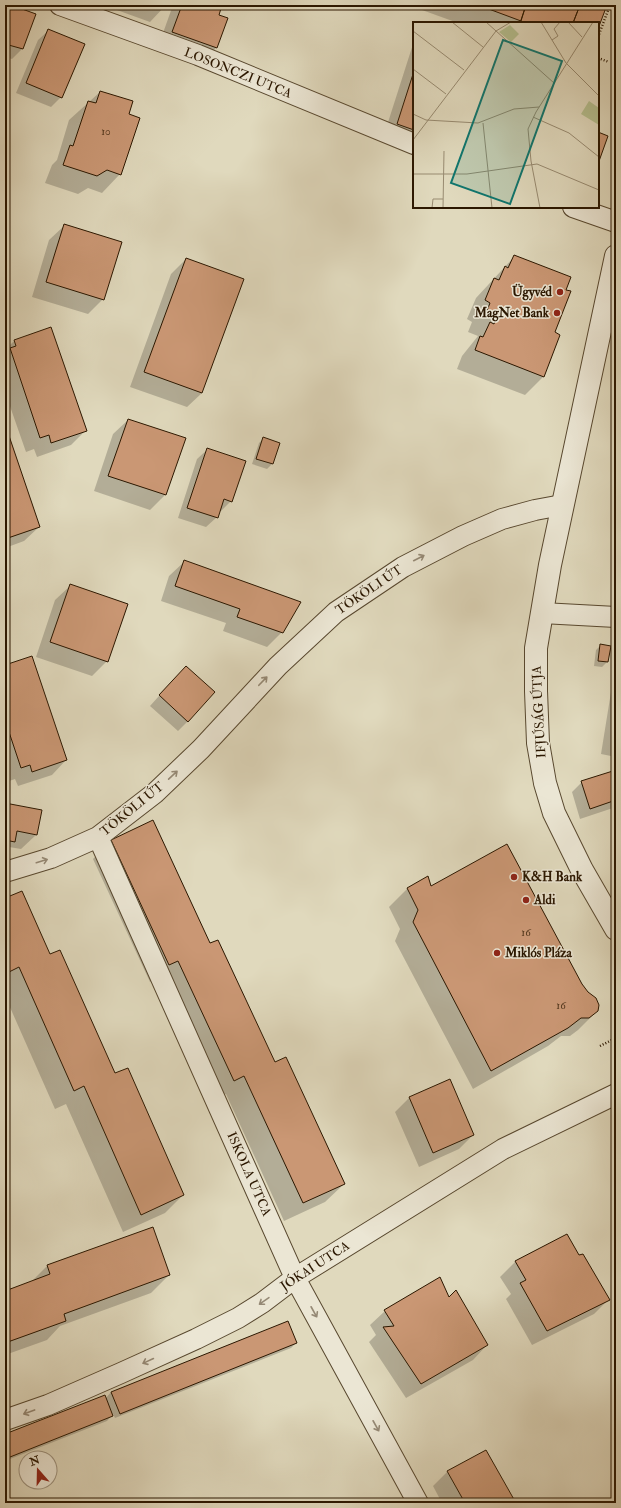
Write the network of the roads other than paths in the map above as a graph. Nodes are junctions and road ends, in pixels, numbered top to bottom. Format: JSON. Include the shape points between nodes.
{"nodes":[{"id":1,"x":60,"y":5,"type":"edge"},
{"id":2,"x":413,"y":144,"type":"edge"},
{"id":3,"x":576,"y":208,"type":"edge"},
{"id":4,"x":616,"y":222,"type":"edge"},
{"id":5,"x":616,"y":256,"type":"edge"},
{"id":6,"x":562,"y":505,"type":"junction"},
{"id":7,"x":542,"y":613,"type":"junction"},
{"id":8,"x":616,"y":617,"type":"edge"},
{"id":9,"x":98,"y":837,"type":"junction"},
{"id":10,"x":5,"y":872,"type":"edge"},
{"id":11,"x":616,"y":929,"type":"edge"},
{"id":12,"x":616,"y":1094,"type":"edge"},
{"id":13,"x":295,"y":1278,"type":"junction"},
{"id":14,"x":5,"y":1420,"type":"edge"},
{"id":15,"x":418,"y":1503,"type":"edge"}],
"edges":[{"from":1,"to":2,"type":"street","name":"LOSONCZI UTCA","via":[[198,55]]},
{"from":3,"to":4,"type":"street"},
{"from":5,"to":6,"type":"street"},
{"from":6,"to":7,"type":"street","name":"IFJÚSÁG ÚTJA"},
{"from":9,"to":6,"type":"street","name":"TÖKÖLI ÚT","one_way":true,"via":[[155,793],[201,749],[278,666],[336,612],[403,566],[463,536],[502,519]]},
{"from":7,"to":8,"type":"street"},
{"from":7,"to":11,"type":"street","name":"IFJÚSÁG ÚTJA","via":[[536,648],[536,691],[538,743],[545,783],[554,814],[569,845]]},
{"from":10,"to":9,"type":"street","name":"TÖKÖLI ÚT","one_way":true,"via":[[51,858]]},
{"from":9,"to":13,"type":"street","name":"ISKOLA UTCA"},
{"from":12,"to":13,"type":"street","name":"JÓKAI UTCA","via":[[503,1149]]},
{"from":13,"to":14,"type":"street","name":"JÓKAI UTCA","one_way":true,"via":[[238,1318],[196,1339],[55,1402]]},
{"from":13,"to":15,"type":"street","name":"ISKOLA UTCA","one_way":true}]}
